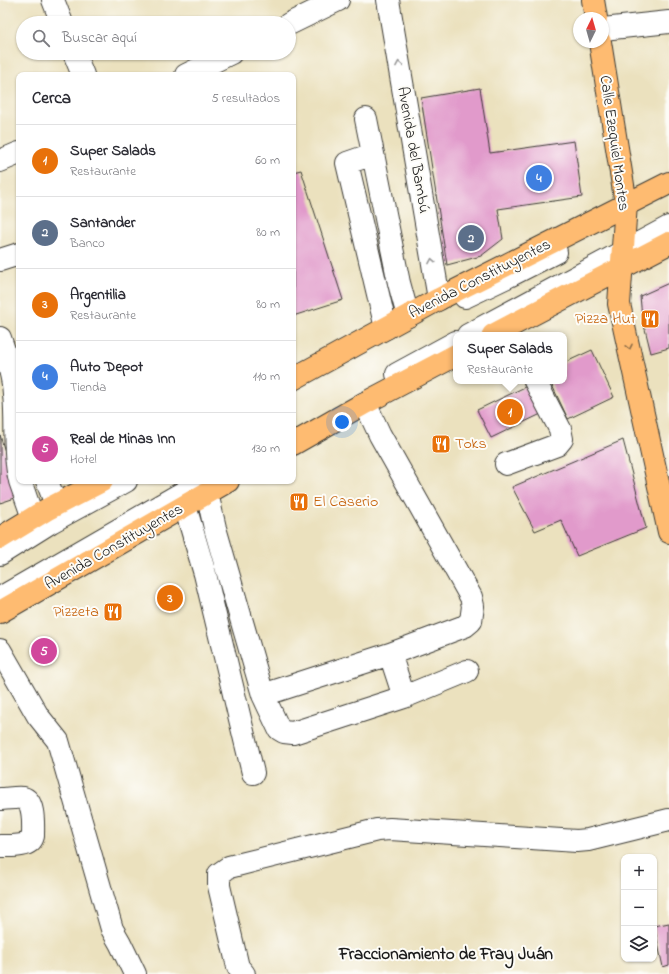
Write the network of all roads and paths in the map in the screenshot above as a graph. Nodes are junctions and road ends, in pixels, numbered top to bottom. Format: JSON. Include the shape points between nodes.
{"nodes":[{"id":1,"x":53,"y":0,"type":"edge"},
{"id":2,"x":338,"y":0,"type":"edge"},
{"id":3,"x":388,"y":0,"type":"edge"},
{"id":4,"x":593,"y":0,"type":"edge"},
{"id":5,"x":595,"y":12,"type":"edge"},
{"id":6,"x":59,"y":16,"type":"edge"},
{"id":7,"x":296,"y":21,"type":"edge"},
{"id":8,"x":669,"y":22,"type":"edge"},
{"id":9,"x":609,"y":28,"type":"edge"},
{"id":10,"x":601,"y":48,"type":"edge"},
{"id":11,"x":77,"y":60,"type":"edge"},
{"id":12,"x":217,"y":60,"type":"edge"},
{"id":13,"x":82,"y":72,"type":"edge"},
{"id":14,"x":192,"y":72,"type":"edge"},
{"id":15,"x":366,"y":119,"type":"dead end"},
{"id":16,"x":16,"y":154,"type":"edge"},
{"id":17,"x":373,"y":154,"type":"junction"},
{"id":18,"x":0,"y":162,"type":"edge"},
{"id":19,"x":669,"y":183,"type":"edge"},
{"id":20,"x":669,"y":194,"type":"edge"},
{"id":21,"x":626,"y":209,"type":"junction"},
{"id":22,"x":387,"y":222,"type":"junction"},
{"id":23,"x":669,"y":227,"type":"edge"},
{"id":24,"x":363,"y":229,"type":"junction"},
{"id":25,"x":669,"y":242,"type":"edge"},
{"id":26,"x":16,"y":255,"type":"edge"},
{"id":27,"x":0,"y":260,"type":"edge"},
{"id":28,"x":622,"y":260,"type":"junction"},
{"id":29,"x":439,"y":299,"type":"junction"},
{"id":30,"x":408,"y":316,"type":"junction"},
{"id":31,"x":386,"y":328,"type":"junction"},
{"id":32,"x":474,"y":332,"type":"edge"},
{"id":33,"x":505,"y":332,"type":"edge"},
{"id":34,"x":0,"y":338,"type":"edge"},
{"id":35,"x":453,"y":344,"type":"edge"},
{"id":36,"x":453,"y":357,"type":"edge"},
{"id":37,"x":296,"y":377,"type":"edge"},
{"id":38,"x":537,"y":384,"type":"edge"},
{"id":39,"x":296,"y":388,"type":"edge"},
{"id":40,"x":16,"y":390,"type":"edge"},
{"id":41,"x":365,"y":403,"type":"junction"},
{"id":42,"x":16,"y":409,"type":"edge"},
{"id":43,"x":296,"y":430,"type":"edge"},
{"id":44,"x":296,"y":442,"type":"edge"},
{"id":45,"x":16,"y":454,"type":"edge"},
{"id":46,"x":506,"y":464,"type":"dead end"},
{"id":47,"x":21,"y":484,"type":"edge"},
{"id":48,"x":49,"y":484,"type":"edge"},
{"id":49,"x":96,"y":484,"type":"edge"},
{"id":50,"x":121,"y":484,"type":"edge"},
{"id":51,"x":216,"y":484,"type":"edge"},
{"id":52,"x":205,"y":487,"type":"edge"},
{"id":53,"x":56,"y":505,"type":"junction"},
{"id":54,"x":185,"y":506,"type":"junction"},
{"id":55,"x":33,"y":518,"type":"junction"},
{"id":56,"x":669,"y":532,"type":"edge"},
{"id":57,"x":0,"y":538,"type":"edge"},
{"id":58,"x":0,"y":554,"type":"edge"},
{"id":59,"x":0,"y":598,"type":"edge"},
{"id":60,"x":0,"y":612,"type":"edge"},
{"id":61,"x":0,"y":650,"type":"edge"},
{"id":62,"x":390,"y":654,"type":"junction"},
{"id":63,"x":467,"y":671,"type":"dead end"},
{"id":64,"x":263,"y":695,"type":"junction"},
{"id":65,"x":404,"y":697,"type":"junction"},
{"id":66,"x":253,"y":773,"type":"dead end"},
{"id":67,"x":0,"y":799,"type":"edge"},
{"id":68,"x":669,"y":820,"type":"edge"},
{"id":69,"x":0,"y":846,"type":"edge"},
{"id":70,"x":135,"y":974,"type":"edge"},
{"id":71,"x":244,"y":974,"type":"edge"}],
"edges":[{"from":1,"to":6,"type":"street"},
{"from":2,"to":7,"type":"street"},
{"from":29,"to":3,"type":"street","name":"Avenida del Bambú","one_way":true},
{"from":4,"to":5,"type":"main road"},
{"from":8,"to":9,"type":"street"},
{"from":10,"to":21,"type":"main road","name":"Calle Ezequiel Montes"},
{"from":11,"to":13,"type":"street"},
{"from":12,"to":14,"type":"street"},
{"from":15,"to":17,"type":"street"},
{"from":16,"to":18,"type":"street"},
{"from":17,"to":22,"type":"street"},
{"from":17,"to":24,"type":"street","via":[[347,163]]},
{"from":19,"to":21,"type":"main road","name":"Avenida Constituyentes"},
{"from":20,"to":21,"type":"street"},
{"from":21,"to":28,"type":"main road","name":"Calle Ezequiel Montes"},
{"from":21,"to":29,"type":"main road","name":"Avenida Constituyentes"},
{"from":21,"to":39,"type":"street","via":[[509,276],[443,308]]},
{"from":22,"to":24,"type":"street"},
{"from":22,"to":30,"type":"street"},
{"from":23,"to":28,"type":"street"},
{"from":24,"to":31,"type":"street"},
{"from":25,"to":28,"type":"main road"},
{"from":26,"to":27,"type":"street"},
{"from":28,"to":32,"type":"street"},
{"from":28,"to":33,"type":"main road"},
{"from":28,"to":56,"type":"main road","name":"Calle Ezequiel Montes","one_way":true,"via":[[619,304]]},
{"from":29,"to":30,"type":"main road","name":"Avenida Constituyentes"},
{"from":30,"to":31,"type":"main road","name":"Avenida Constituyentes"},
{"from":31,"to":37,"type":"main road","name":"Avenida Constituyentes"},
{"from":34,"to":40,"type":"street"},
{"from":35,"to":43,"type":"street"},
{"from":36,"to":41,"type":"main road"},
{"from":38,"to":46,"type":"street","via":[[560,429],[562,439],[556,444]]},
{"from":41,"to":44,"type":"main road"},
{"from":41,"to":62,"type":"street","via":[[473,606],[471,621],[465,626]]},
{"from":42,"to":45,"type":"street"},
{"from":47,"to":55,"type":"street"},
{"from":48,"to":53,"type":"street"},
{"from":49,"to":53,"type":"main road"},
{"from":50,"to":58,"type":"street","via":[[51,522]]},
{"from":51,"to":52,"type":"main road","name":"Avenida Constituyentes"},
{"from":52,"to":54,"type":"main road","name":"Avenida Constituyentes"},
{"from":52,"to":59,"type":"street"},
{"from":52,"to":64,"type":"street"},
{"from":53,"to":55,"type":"main road"},
{"from":54,"to":60,"type":"main road","name":"Avenida Constituyentes"},
{"from":54,"to":66,"type":"street","via":[[205,574]]},
{"from":55,"to":57,"type":"main road"},
{"from":61,"to":70,"type":"street","via":[[38,716],[58,741],[112,929]]},
{"from":62,"to":64,"type":"street"},
{"from":62,"to":65,"type":"street"},
{"from":63,"to":65,"type":"street"},
{"from":64,"to":65,"type":"street","via":[[279,728],[284,732],[293,733]]},
{"from":67,"to":69,"type":"street","via":[[22,798],[28,801],[31,806],[33,836],[28,844]]},
{"from":68,"to":71,"type":"street","via":[[577,841],[377,830],[229,867],[219,874],[219,886],[238,967]]}]}
